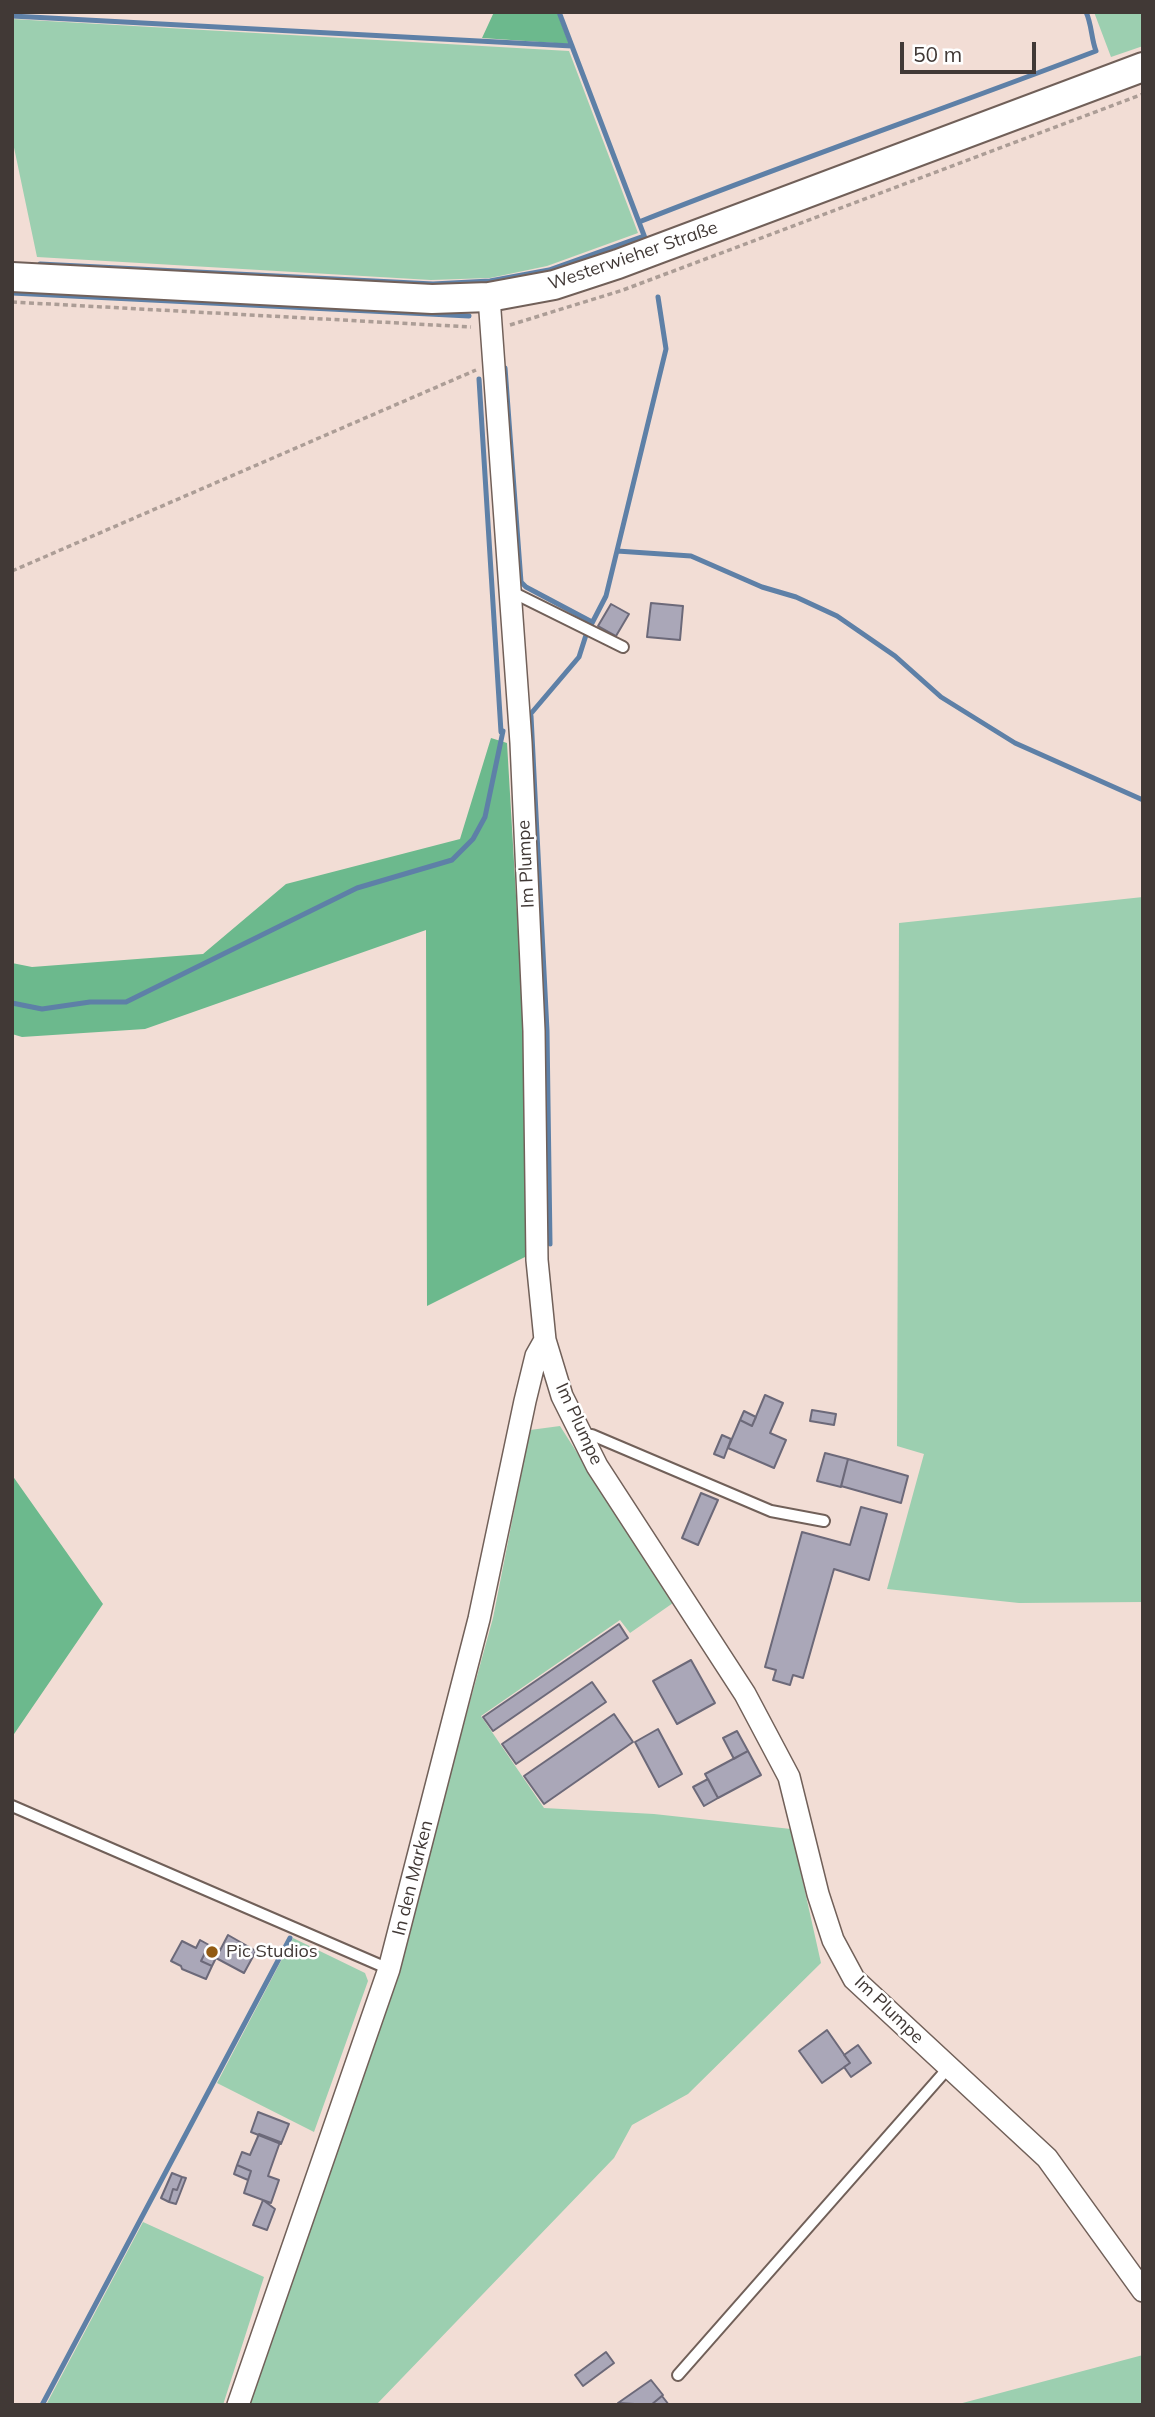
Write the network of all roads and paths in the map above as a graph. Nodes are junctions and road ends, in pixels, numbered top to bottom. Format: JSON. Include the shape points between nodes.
{"nodes":[{"id":1,"x":1140,"y":73,"type":"edge"},
{"id":2,"x":12,"y":277,"type":"edge"},
{"id":3,"x":489,"y":297,"type":"junction"},
{"id":4,"x":12,"y":302,"type":"edge"},
{"id":5,"x":490,"y":327,"type":"junction"},
{"id":6,"x":492,"y":359,"type":"junction"},
{"id":7,"x":12,"y":571,"type":"edge"},
{"id":8,"x":510,"y":592,"type":"junction"},
{"id":9,"x":623,"y":647,"type":"dead end"},
{"id":10,"x":545,"y":1340,"type":"junction"},
{"id":11,"x":562,"y":1396,"type":"junction"},
{"id":12,"x":525,"y":1401,"type":"junction"},
{"id":13,"x":581,"y":1435,"type":"junction"},
{"id":14,"x":824,"y":1521,"type":"dead end"},
{"id":15,"x":12,"y":1806,"type":"edge"},
{"id":16,"x":389,"y":1969,"type":"junction"},
{"id":17,"x":949,"y":2067,"type":"junction"},
{"id":18,"x":1143,"y":2291,"type":"edge"},
{"id":19,"x":678,"y":2375,"type":"dead end"},
{"id":20,"x":238,"y":2405,"type":"edge"}],
"edges":[{"from":1,"to":3,"type":"main road","name":"Westerwieher Straße","via":[[618,264],[554,285]]},
{"from":2,"to":3,"type":"main road","name":"Westerwieher Straße","via":[[432,299]]},
{"from":3,"to":5,"type":"street","name":"Im Plumpe"},
{"from":4,"to":5,"type":"path"},
{"from":5,"to":6,"type":"street","name":"Im Plumpe"},
{"from":6,"to":7,"type":"path"},
{"from":6,"to":8,"type":"street","name":"Im Plumpe"},
{"from":8,"to":9,"type":"lane"},
{"from":8,"to":10,"type":"street","name":"Im Plumpe","via":[[534,1031],[537,1260]]},
{"from":10,"to":11,"type":"street","name":"Im Plumpe"},
{"from":10,"to":12,"type":"street","name":"In den Marken","via":[[536,1356]]},
{"from":11,"to":12,"type":"street"},
{"from":11,"to":13,"type":"street","name":"Im Plumpe"},
{"from":12,"to":16,"type":"street","name":"In den Marken","via":[[480,1619]]},
{"from":13,"to":14,"type":"lane","via":[[592,1435],[771,1511]]},
{"from":13,"to":17,"type":"street","name":"Im Plumpe","via":[[745,1694],[789,1777],[818,1894],[833,1940],[854,1979]]},
{"from":15,"to":16,"type":"lane"},
{"from":16,"to":20,"type":"street","name":"In den Marken"},
{"from":17,"to":18,"type":"street","name":"Im Plumpe","via":[[1047,2158]]},
{"from":17,"to":19,"type":"lane"}]}
